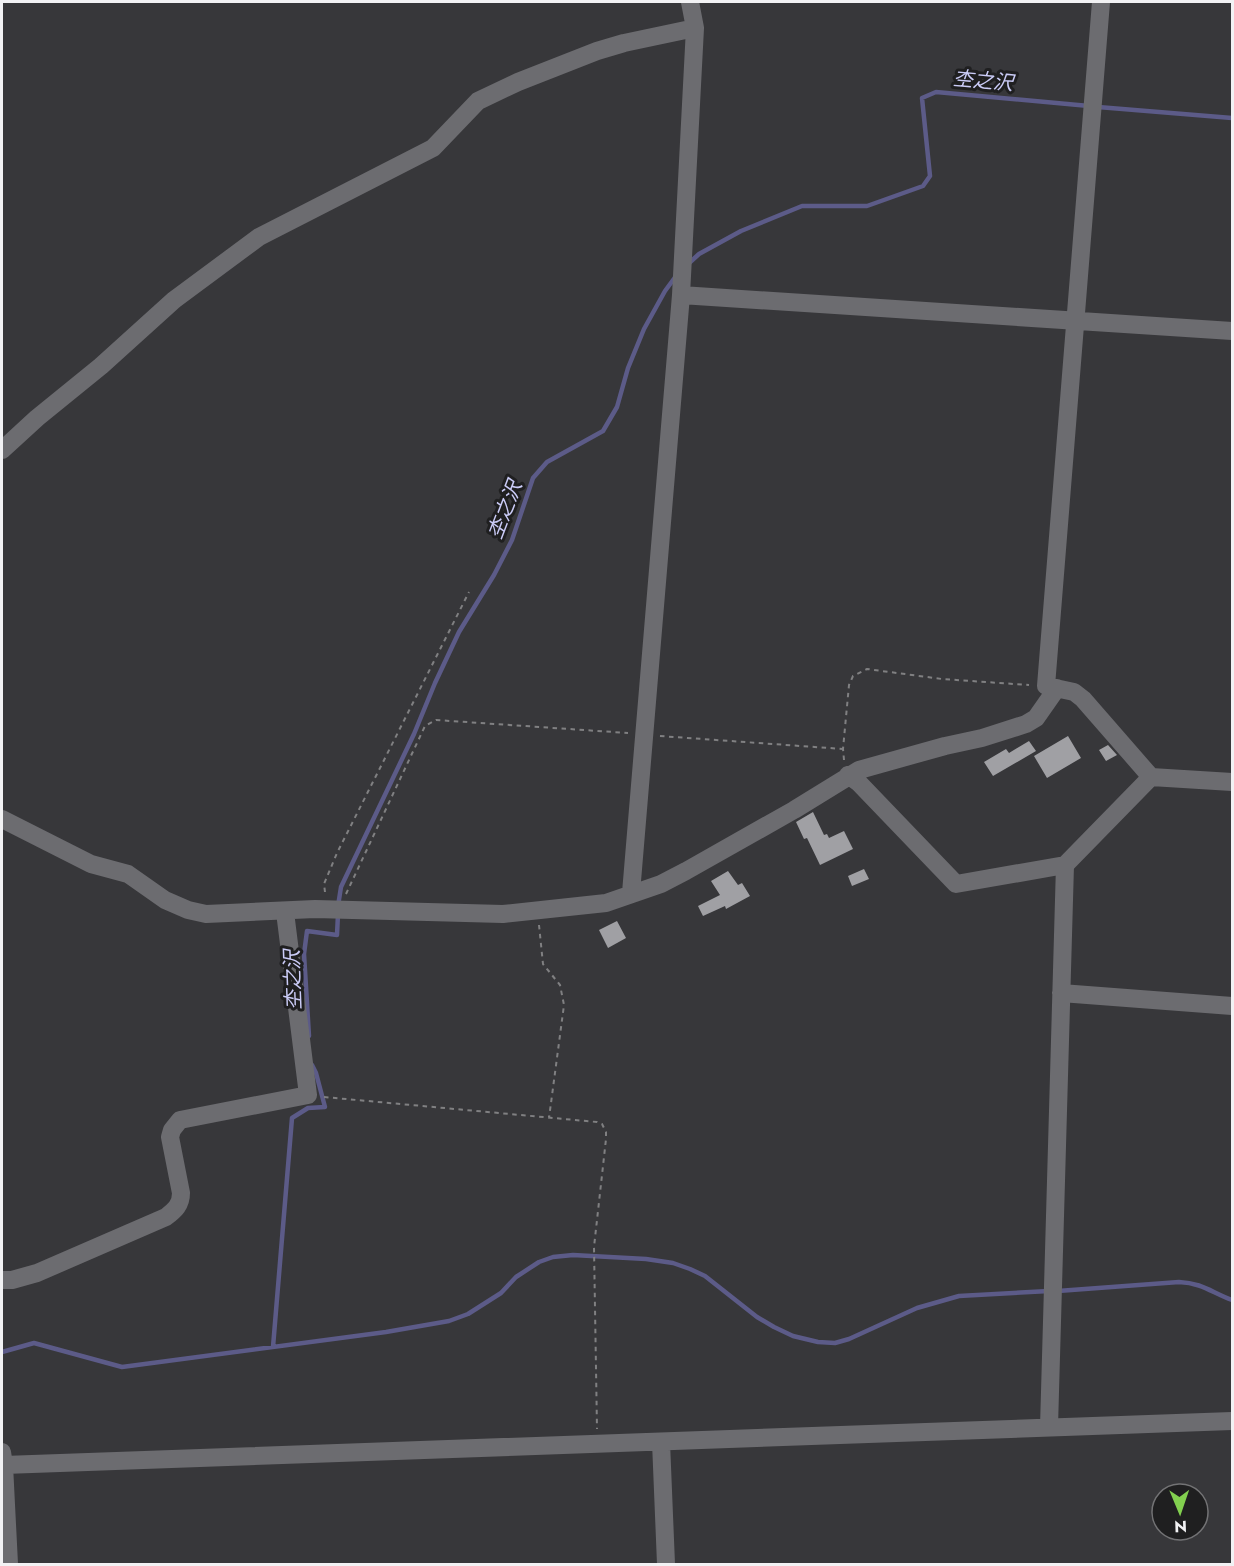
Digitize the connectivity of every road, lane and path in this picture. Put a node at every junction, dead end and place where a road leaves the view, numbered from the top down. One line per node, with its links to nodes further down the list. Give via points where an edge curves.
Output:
1 (690, 2): 3 (street)
2 (1101, 2): 5 (street)
3 (695, 28): 4 (street); 7 (street, via 597,51 478,101 433,148 249,244 174,300)
4 (681, 295): 5 (street); 10 (street)
5 (1074, 320): 6 (street); 9 (street)
6 (1233, 331)
7 (2, 450)
8 (469, 592): 18 (path, via 338,853 324,884)
9 (1052, 687): 11 (path, via 867,669 853,676 849,685); 12 (street, via 1036,718 1026,723); 13 (street, via 1074,692 1083,699)
10 (644, 734): 11 (path); 17 (street); 19 (path, via 431,722 425,726 359,864)
11 (843, 749): 12 (path)
12 (848, 775): 16 (street, via 956,884); 17 (street, via 686,871)
13 (1151, 777): 14 (street); 16 (street)
14 (1233, 782)
15 (2, 819): 21 (street, via 91,864 128,874 165,900 188,910 206,914)
16 (1065, 865): 22 (street)
17 (631, 893): 20 (street, via 606,903)
18 (323, 909): 19 (street); 21 (street)
19 (342, 910): 20 (street, via 502,914)
20 (538, 911): 25 (path, via 543,964 560,985 564,1005)
21 (285, 912): 24 (street)
22 (1061, 993): 23 (street); 28 (street)
23 (1233, 1006)
24 (308, 1095): 25 (path); 26 (street, via 180,1120 170,1137 181,1193 175,1210 37,1273)
25 (549, 1118): 30 (path, via 597,1122 606,1132 594,1247)
26 (2, 1280)
27 (1229, 1417): 28 (street)
28 (1049, 1427): 29 (street)
29 (661, 1442): 30 (street); 33 (street)
30 (597, 1443): 31 (street)
31 (3, 1459): 32 (street)
32 (9, 1564)
33 (666, 1564)

